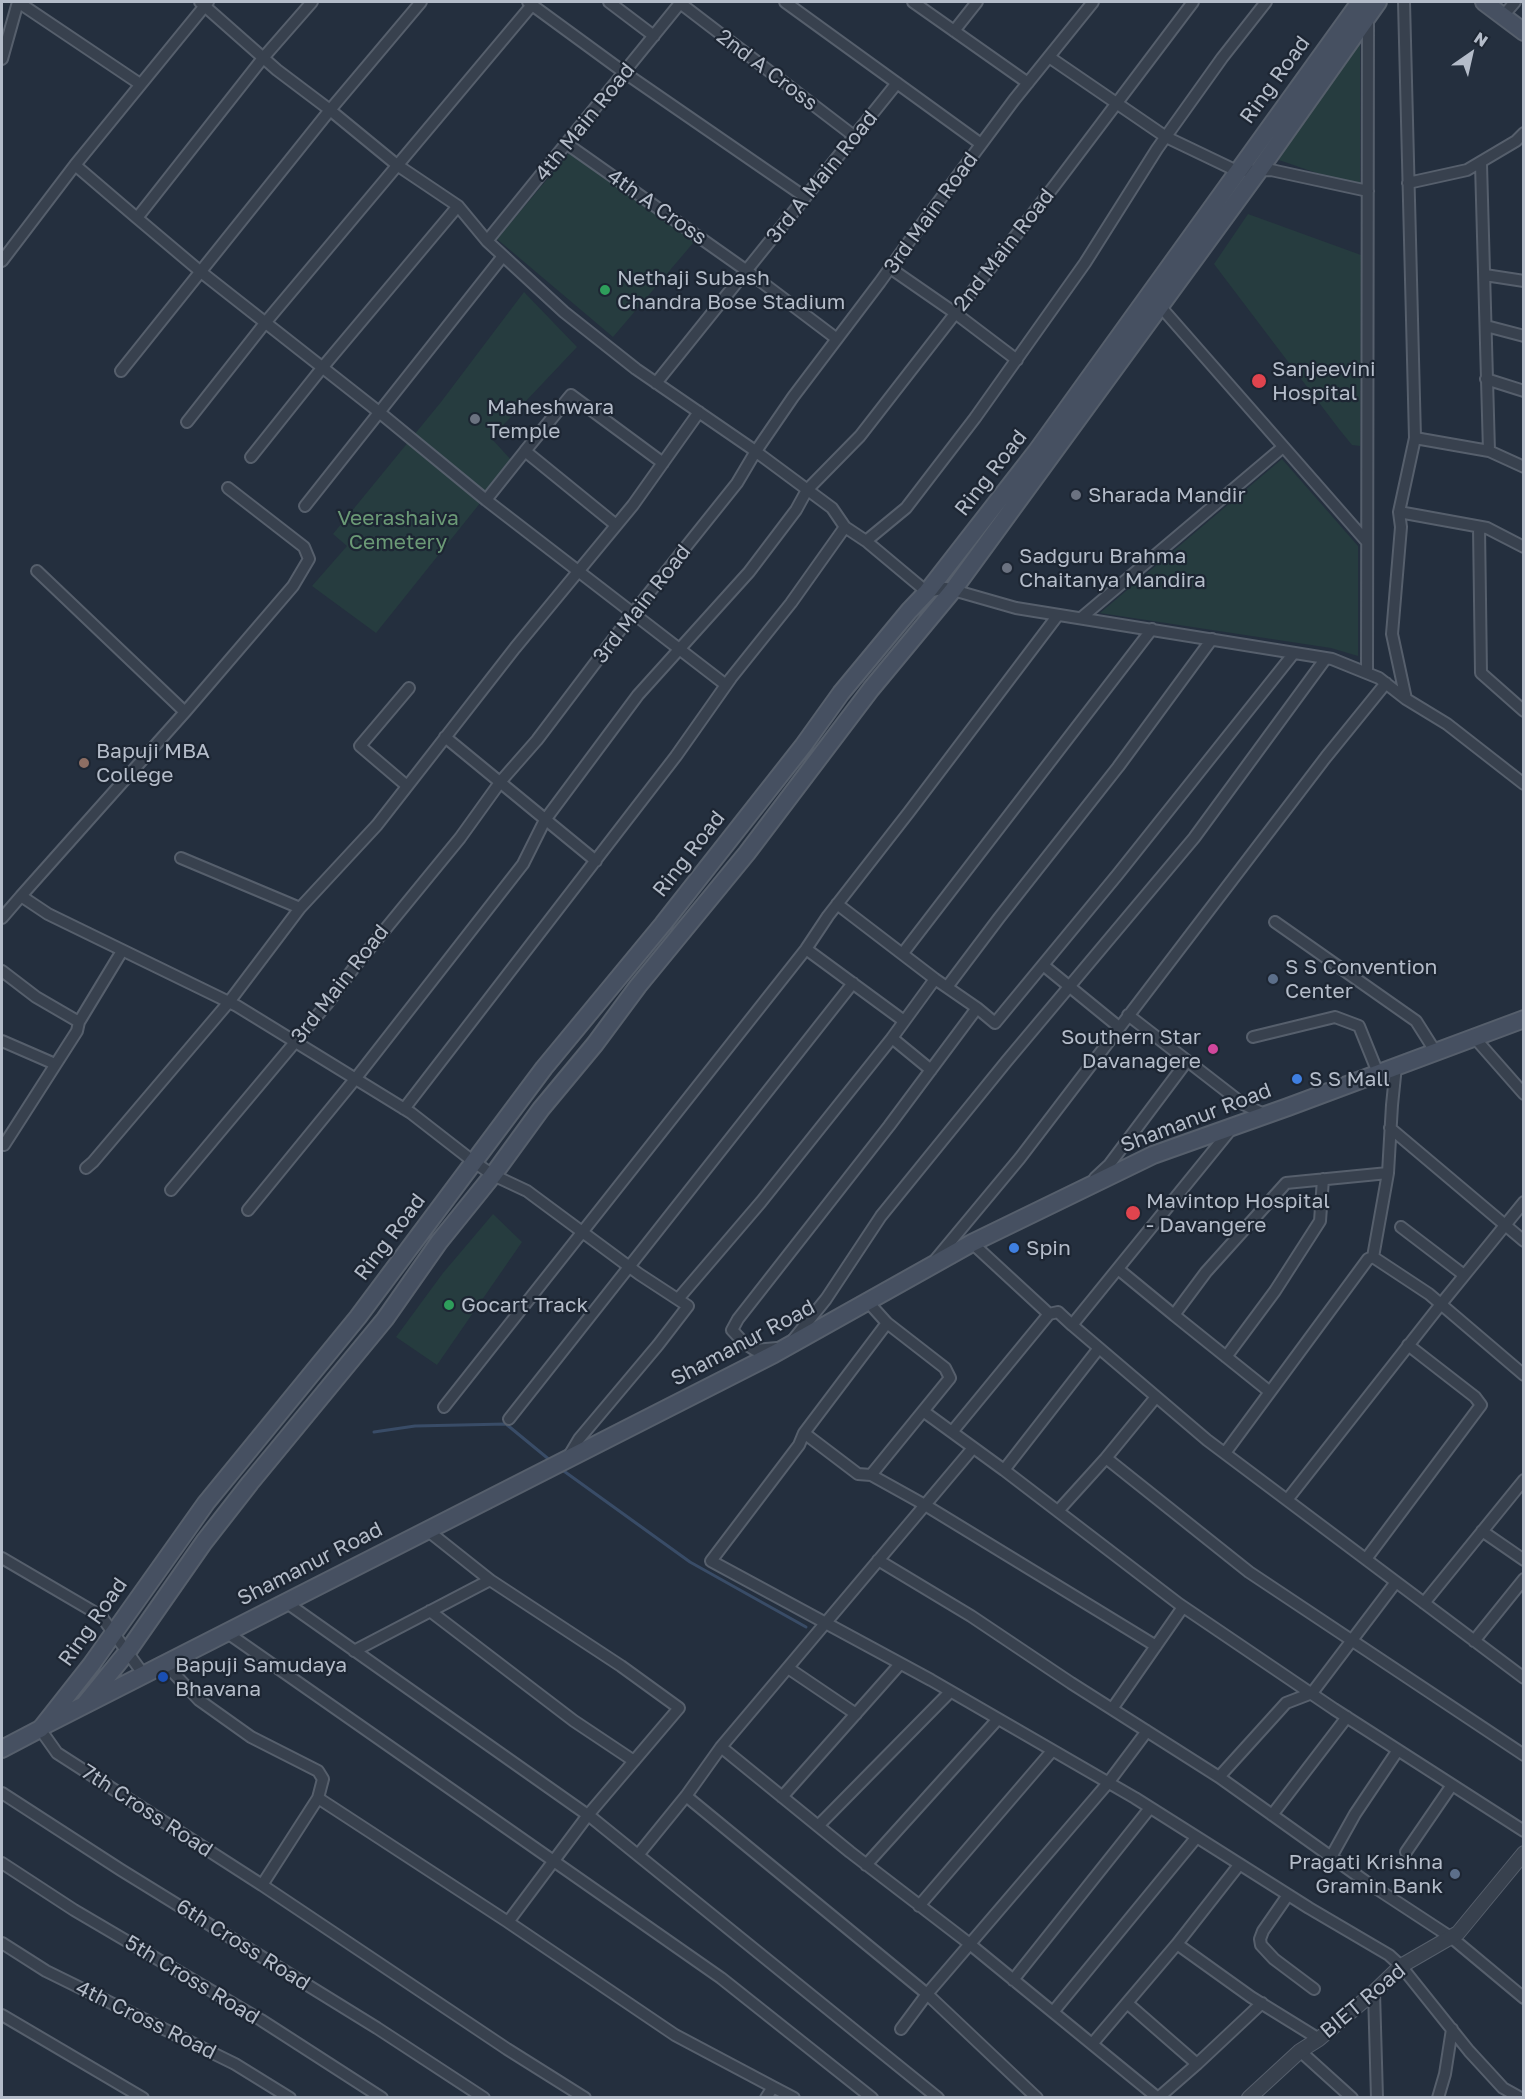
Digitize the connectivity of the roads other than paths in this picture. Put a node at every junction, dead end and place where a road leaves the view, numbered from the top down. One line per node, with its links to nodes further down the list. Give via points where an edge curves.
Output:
1 (18, 2): 25 (street); 29 (street)
2 (312, 2): 24 (street)
3 (421, 2): 31 (street)
4 (609, 2): 22 (street)
5 (680, 2): 22 (street, 4th Main Road); 32 (street, 2nd A Cross)
6 (784, 2): 27 (street)
7 (976, 2): 20 (street)
8 (1093, 2): 23 (street, 3rd Main Road)
9 (1193, 2): 30 (street, 2nd Main Road)
10 (1266, 2): 33 (street)
11 (1378, 2): 18 (main road, Ring Road)
12 (1404, 2): 42 (street)
13 (1484, 2): 19 (main road)
14 (1515, 2): 19 (street)
15 (205, 3): 24 (street); 29 (street)
16 (530, 3): 26 (street); 39 (street)
17 (919, 3): 20 (street)
18 (1364, 9): 40 (main road, Ring Road); 41 (main road, Ring Road); 43 (street)
19 (1503, 16): 21 (main road)
20 (954, 31): 28 (street)
21 (1524, 32)
22 (654, 36): 26 (street, 4th Main Road)
23 (1049, 57): 28 (street, 3rd Main Road); 30 (street)
24 (263, 58): 31 (street); 46 (street)
25 (2, 59)
26 (625, 73): 35 (street, 4th Main Road); 44 (street)
27 (897, 83): 32 (street, 3rd A Main Road); 36 (street)
28 (1028, 83): 36 (street, 3rd Main Road)
29 (140, 84): 38 (street)
30 (1118, 102): 33 (street); 56 (street, 2nd Main Road)
31 (330, 110): 39 (street); 52 (street)
32 (854, 136): 44 (street, 3rd A Main Road)
33 (1166, 137): 41 (street); 61 (street)
34 (1521, 140): 37 (street)
35 (567, 144): 47 (street, 4th Main Road); 51 (street, 4th A Cross)
36 (981, 144): 50 (street, 3rd Main Road)
37 (1481, 164): 42 (street); 53 (street)
38 (75, 165): 46 (street); 49 (street)
39 (397, 165): 45 (street); 57 (street)
40 (1260, 169): 41 (street); 43 (street); 55 (main road, Ring Road)
41 (1237, 171): 92 (main road, Ring Road, via 1036,452)
42 (1408, 183): 70 (street)
43 (1368, 191): 87 (street)
44 (805, 197): 51 (street, 3rd A Main Road)
45 (458, 206): 47 (street); 62 (street)
46 (137, 218): 52 (street)
47 (486, 241): 48 (street)
48 (502, 256): 65 (street, via 564,312); 67 (street)
49 (2, 261)
50 (890, 268): 56 (street); 60 (street, 3rd Main Road)
51 (747, 271): 60 (street, 4th A Cross); 65 (street, 3rd A Main Road)
52 (201, 272): 57 (street); 63 (street)
53 (1485, 275): 54 (street); 58 (street)
54 (1524, 281)
55 (1160, 306): 71 (street); 91 (main road, Ring Road)
56 (955, 313): 61 (street); 79 (street, 2nd Main Road, via 860,436)
57 (265, 322): 62 (street); 69 (street)
58 (1486, 326): 59 (street); 64 (street)
59 (1524, 336)
60 (837, 339): 73 (street, 3rd Main Road)
61 (1017, 360): 86 (street, via 906,508)
62 (322, 368): 67 (street); 75 (street)
63 (121, 371)
64 (1486, 380): 66 (street); 74 (street)
65 (656, 383): 68 (street)
66 (1524, 391)
67 (379, 412): 80 (street); 81 (street)
68 (699, 412): 73 (street); 76 (street)
69 (187, 422)
70 (1415, 438): 74 (street); 82 (street)
71 (1283, 447): 87 (street); 95 (street)
72 (525, 451): 76 (street, via 571,395); 80 (street); 83 (street)
73 (756, 451): 79 (street); 93 (street, 3rd Main Road, via 737,483)
74 (1489, 451): 77 (street)
75 (250, 457)
76 (663, 463): 83 (street)
77 (1524, 467)
78 (228, 488): 107 (street, via 304,547 309,560 293,585)
79 (807, 490): 84 (street, via 832,508); 98 (street, 2nd Main Road, via 748,572)
80 (486, 500): 89 (street)
81 (306, 506)
82 (1399, 512): 85 (street); 105 (street, via 1392,634)
83 (616, 525): 89 (street)
84 (845, 527): 86 (street); 103 (street)
85 (1479, 527): 88 (street); 106 (street, via 1480,673)
86 (867, 542): 92 (street)
87 (1367, 543): 101 (street)
88 (1524, 547)
89 (578, 570): 93 (street); 108 (street)
90 (37, 571): 107 (street)
91 (953, 590): 92 (street); 94 (street); 157 (main road, Ring Road, via 871,689 747,854 638,986)
92 (927, 592): 154 (main road, Ring Road, via 856,674)
93 (633, 613): 98 (street); 109 (street, 3rd Main Road)
94 (1058, 615): 95 (street); 116 (street)
95 (1081, 618): 96 (street)
96 (1152, 629): 97 (street); 122 (street)
97 (1212, 639): 99 (street); 128 (street, via 1118,768)
98 (679, 648): 103 (street); 112 (street, 2nd Main Road, via 638,695)
99 (1294, 653): 100 (street); 123 (street)
100 (1326, 658): 101 (street); 127 (street, via 1194,838)
101 (1367, 673): 102 (street)
102 (1386, 683): 105 (street); 131 (street)
103 (726, 685): 114 (street)
104 (409, 688): 111 (street, via 360,746)
105 (1406, 699): 110 (street, via 1447,724)
106 (1524, 711)
107 (185, 712): 115 (street)
108 (445, 737): 109 (street); 111 (street)
109 (501, 781): 112 (street); 140 (street, 3rd Main Road)
110 (1524, 784)
111 (407, 786): 117 (street, via 377,825)
112 (545, 820): 114 (street); 147 (street, 2nd Main Road, via 523,864)
113 (181, 858): 117 (street)
114 (596, 861): 149 (street)
115 (21, 896): 118 (street); 121 (street)
116 (837, 904): 120 (street); 122 (street)
117 (300, 908): 129 (street)
118 (2, 918)
119 (1275, 922): 141 (street, via 1416,1021)
120 (806, 949): 126 (street); 165 (street)
121 (122, 951): 129 (street); 133 (street)
122 (903, 953): 125 (street)
123 (1043, 965): 127 (street); 130 (street, via 994,1023)
124 (2, 971): 133 (street)
125 (935, 979): 128 (street); 134 (street)
126 (853, 983): 134 (street); 169 (street)
127 (1070, 986): 135 (street); 181 (street, via 881,1216 826,1299)
128 (947, 987): 130 (street)
129 (229, 1002): 140 (street); 155 (street)
130 (976, 1008): 145 (street)
131 (1128, 1015): 135 (street); 142 (street)
132 (1524, 1019): 136 (main road, Shamanur Road)
133 (79, 1022): 143 (street)
134 (904, 1022): 138 (street)
135 (1119, 1027): 170 (street, via 1020,1158)
136 (1473, 1036): 141 (main road, Shamanur Road); 148 (street)
137 (1253, 1037): 146 (street, via 1335,1017 1359,1026)
138 (892, 1038): 145 (street); 173 (street)
139 (2, 1041): 143 (street)
140 (296, 1041): 147 (street); 159 (street, 3rd Main Road)
141 (1435, 1051): 144 (main road, Shamanur Road)
142 (1187, 1061): 150 (street, via 1243,1104); 160 (street, via 1109,1165)
143 (55, 1064): 153 (street)
144 (1396, 1066): 146 (main road, Shamanur Road); 152 (street)
145 (931, 1070): 181 (street, via 732,1330 755,1350)
146 (1378, 1073): 150 (main road, Shamanur Road)
147 (356, 1078): 149 (street); 162 (street, 2nd Main Road)
148 (1524, 1094)
149 (404, 1109): 154 (street)
150 (1267, 1115): 151 (main road, Shamanur Road)
151 (1233, 1126): 160 (main road, Shamanur Road, via 1153,1155); 171 (street)
152 (1390, 1128): 156 (street); 163 (street)
153 (4, 1145)
154 (474, 1162): 157 (street); 217 (main road, Ring Road, via 326,1358 206,1503)
155 (86, 1168)
156 (1388, 1173): 158 (street); 168 (street)
157 (493, 1174): 165 (street, via 527,1191); 221 (main road, Ring Road, via 384,1319 249,1483)
158 (1323, 1179): 177 (street, via 1286,1183 1206,1272); 183 (street, via 1320,1221)
159 (171, 1190)
160 (1077, 1194): 167 (main road, Shamanur Road)
161 (1524, 1202): 163 (street)
162 (248, 1210)
163 (1505, 1225): 166 (street); 172 (street)
164 (1401, 1227): 172 (street)
165 (583, 1233): 169 (street); 187 (street)
166 (1524, 1241)
167 (972, 1243): 170 (main road, Shamanur Road); 176 (street)
168 (1373, 1257): 175 (street); 185 (street)
169 (629, 1266): 173 (street); 189 (street)
170 (928, 1269): 174 (main road, Shamanur Road)
171 (1118, 1269): 177 (street); 179 (street)
172 (1464, 1275): 175 (street)
173 (678, 1299): 195 (street, via 688,1306)
174 (868, 1302): 178 (street); 181 (main road, Shamanur Road)
175 (1441, 1304): 180 (street); 184 (street)
176 (1049, 1314): 179 (street, via 1058,1312); 190 (street)
177 (1174, 1315): 183 (street)
178 (887, 1323): 188 (street, via 945,1368 950,1378); 191 (street)
179 (1072, 1325): 182 (street)
180 (1408, 1345): 199 (street); 205 (street, via 1481,1405)
181 (787, 1347): 195 (main road, Shamanur Road)
182 (1099, 1348): 186 (street); 196 (street)
183 (1226, 1357): 185 (street)
184 (1524, 1375)
185 (1270, 1392): 193 (street)
186 (1156, 1397): 193 (street); 194 (street)
187 (444, 1407)
188 (923, 1411): 190 (street); 197 (street)
189 (509, 1419)
190 (952, 1432): 192 (street)
191 (804, 1433): 197 (street, via 858,1474); 215 (street, via 799,1445 711,1561)
192 (973, 1448): 196 (street); 200 (street)
193 (1225, 1453): 199 (street)
194 (1106, 1458): 201 (street); 218 (street, via 1249,1572)
195 (560, 1462): 202 (main road, Shamanur Road)
196 (1004, 1470): 201 (street)
197 (871, 1475): 200 (street)
198 (1524, 1480): 203 (street)
199 (1287, 1500): 205 (street)
200 (925, 1505): 206 (street); 220 (street)
201 (1058, 1511): 213 (street)
202 (427, 1530): 209 (street); 211 (main road, Shamanur Road)
203 (1482, 1531): 207 (street); 212 (street)
204 (2, 1558): 217 (street, via 101,1616)
205 (1366, 1559): 210 (street)
206 (878, 1560): 215 (street); 232 (street)
207 (1524, 1560)
208 (1524, 1579): 219 (street)
209 (490, 1580): 214 (street); 245 (street, via 679,1708)
210 (1396, 1582): 212 (street); 218 (street)
211 (286, 1603): 216 (main road, Shamanur Road); 222 (street)
212 (1424, 1603): 219 (street)
213 (1184, 1607): 220 (street); 230 (street)
214 (430, 1611): 222 (street); 245 (street)
215 (825, 1623): 224 (street); 225 (street)
216 (226, 1632): 223 (main road, Shamanur Road); 263 (street)
217 (114, 1633): 221 (street); 233 (main road, Ring Road)
218 (1352, 1640): 230 (street); 244 (street)
219 (1474, 1641): 227 (street)
220 (1156, 1646): 232 (street)
221 (128, 1651): 226 (street); 228 (main road, Ring Road)
222 (354, 1651): 254 (street)
223 (165, 1664): 226 (main road, Shamanur Road); 252 (street, via 199,1700 251,1737 318,1771 323,1779)
224 (900, 1664): 229 (street); 234 (street)
225 (788, 1668): 234 (street); 240 (street)
226 (144, 1675): 231 (main road, Shamanur Road)
227 (1524, 1678)
228 (101, 1684): 231 (main road, Ring Road); 233 (main road)
229 (950, 1692): 236 (street); 256 (street)
230 (1311, 1693): 235 (street); 246 (street, via 1286,1703)
231 (84, 1705): 237 (main road, Shamanur Road)
232 (1112, 1709): 238 (street)
233 (54, 1712): 237 (main road, Ring Road); 239 (main road)
234 (856, 1714): 251 (street)
235 (1347, 1717): 242 (street); 255 (street)
236 (997, 1720): 243 (street); 265 (street)
237 (42, 1727): 241 (main road, Shamanur Road); 267 (street, 7th Cross Road, via 57,1753)
238 (1148, 1731): 246 (street); 247 (street)
239 (2, 1737)
240 (721, 1747): 250 (street); 251 (street)
241 (2, 1749)
242 (1398, 1750): 248 (street); 262 (street)
243 (1052, 1752): 247 (street); 269 (street)
244 (1524, 1755)
245 (633, 1761): 254 (street)
246 (1220, 1777): 255 (street)
247 (1108, 1783): 253 (street); 274 (street)
248 (1452, 1785): 257 (street); 259 (street)
249 (2, 1793): 297 (street, 6th Cross Road)
250 (686, 1796): 261 (street); 279 (street)
251 (782, 1797): 256 (street)
252 (318, 1798): 267 (street); 270 (street)
253 (1150, 1808): 258 (street); 276 (street)
254 (588, 1815): 261 (street); 263 (street)
255 (1272, 1815): 262 (street)
256 (818, 1826): 265 (street)
257 (1524, 1831)
258 (1196, 1838): 266 (street); 283 (street)
259 (1406, 1852)
260 (1524, 1853): 271 (street, BIET Road)
261 (638, 1855): 302 (street)
262 (1331, 1857): 271 (street)
263 (554, 1861): 270 (street); 301 (street, via 721,1978)
264 (2, 1863): 296 (street, 5th Cross Road)
265 (866, 1864): 269 (street)
266 (1239, 1865): 268 (street); 273 (street)
267 (262, 1885): 298 (street, 7th Cross Road)
268 (1288, 1894): 275 (street); 277 (street, via 1263,1931 1261,1945)
269 (920, 1906): 274 (street)
270 (508, 1922): 291 (street, via 675,2035)
271 (1452, 1938): 275 (street, BIET Road); 280 (street)
272 (2, 1943): 295 (street, 4th Cross Road, via 46,1971 235,2064)
273 (1177, 1944): 281 (street); 282 (street)
274 (970, 1945): 276 (street); 279 (street)
275 (1401, 1966): 278 (street, BIET Road); 286 (street)
276 (1013, 1980): 283 (street)
277 (1314, 1989)
278 (1374, 1992): 287 (street, BIET Road); 305 (street)
279 (927, 1994): 285 (street); 303 (street)
280 (1524, 1998)
281 (1127, 2003): 288 (street); 290 (street)
282 (1262, 2003): 287 (street); 290 (street)
283 (1053, 2012): 288 (street)
284 (2, 2015): 294 (street)
285 (901, 2029)
286 (1452, 2029): 292 (street); 306 (street)
287 (1319, 2039): 289 (street, BIET Road)
288 (1092, 2044): 290 (street, via 1158,2097)
289 (1300, 2051): 293 (street, BIET Road); 304 (street)
290 (1197, 2064)
291 (773, 2087): 299 (street); 300 (street)
292 (1505, 2093): 307 (street)
293 (1256, 2096)
294 (143, 2097)
295 (290, 2097)
296 (382, 2097)
297 (484, 2097)
298 (585, 2097)
299 (765, 2097)
300 (794, 2097)
301 (872, 2097)
302 (938, 2097)
303 (1037, 2097)
304 (1352, 2097)
305 (1377, 2097)
306 (1438, 2097)
307 (1521, 2097)

